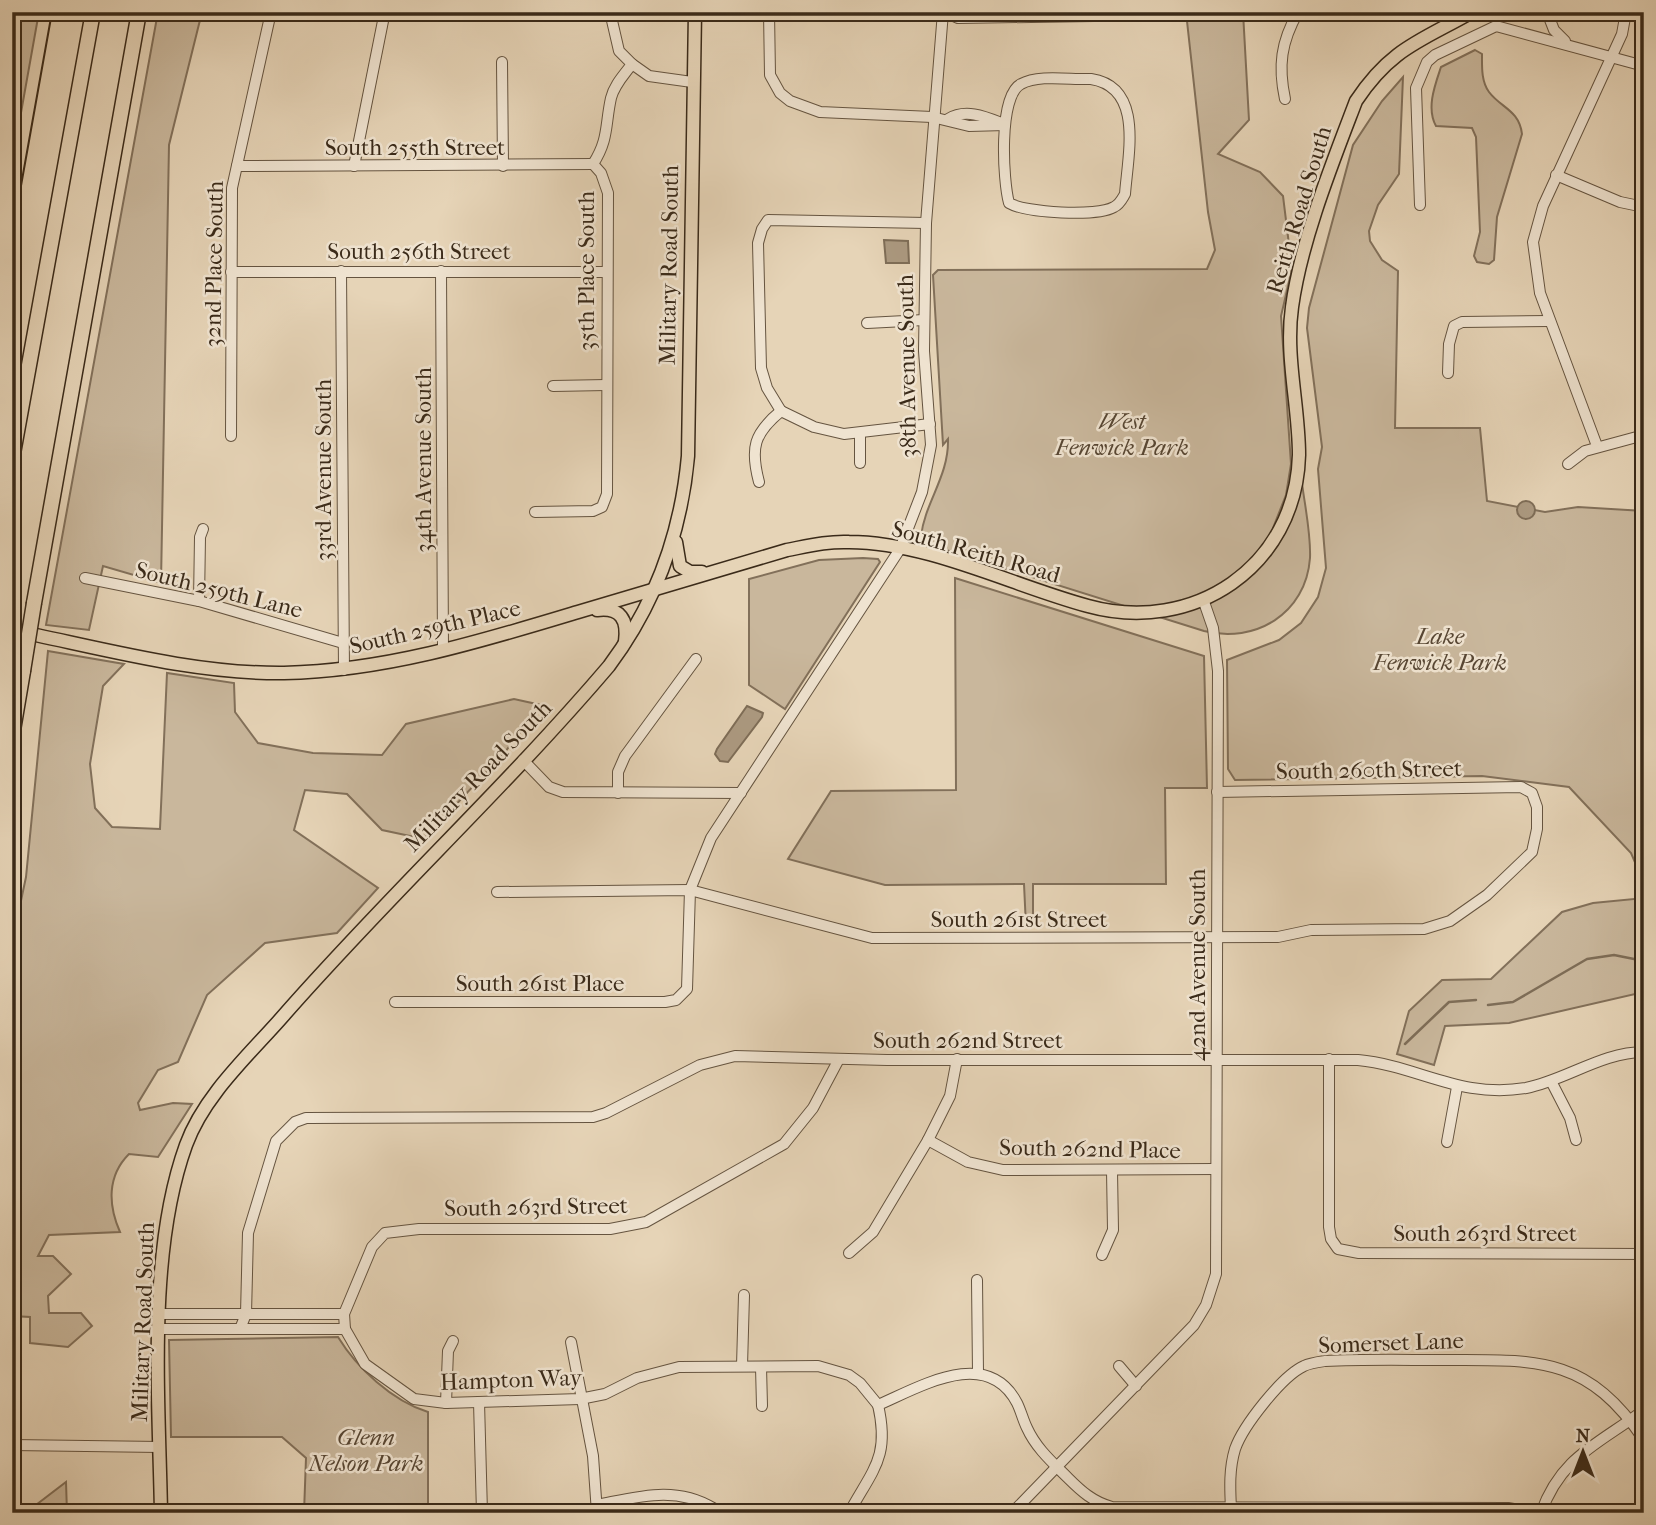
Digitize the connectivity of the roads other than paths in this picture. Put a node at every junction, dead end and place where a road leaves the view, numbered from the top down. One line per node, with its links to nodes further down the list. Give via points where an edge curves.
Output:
1 (93, 12): 47 (highway)
2 (139, 12): 67 (highway, bridge)
3 (271, 12): 24 (street, 32nd Place South)
4 (610, 12): 17 (street, via 619,51)
5 (695, 12): 19 (main road, Military Road South)
6 (769, 12): 21 (street, via 769,68 780,93 790,101 820,112)
7 (944, 12): 8 (street, via 958,18 1094,16); 21 (street, 38th Avenue South)
8 (1096, 12)
9 (1298, 12): 20 (street, via 1282,50)
10 (1547, 12): 14 (street)
11 (1626, 12): 15 (street)
12 (1465, 13): 59 (main road, Reith Road South, via 1401,50 1369,80 1356,101 1299,271 1291,311 1298,456 1289,506 1269,547 1253,566)
13 (384, 16): 25 (street)
14 (1567, 43): 15 (street); 28 (street, via 1496,26 1435,55 1416,88)
15 (1612, 58): 18 (street); 27 (street)
16 (502, 62): 26 (street)
17 (632, 65): 19 (street, via 649,76); 23 (street, 35th Place South, via 611,97 604,147)
18 (1644, 66)
19 (692, 82): 53 (main road, Military Road South, via 688,456)
20 (1284, 99)
21 (932, 117): 22 (street, via 956,125); 30 (street, 38th Avenue South)
22 (1005, 125): 22 (street, via 1009,203 1028,211 1105,210 1120,203 1125,194 1128,112 1119,92 1091,79 1031,80 1019,84 1012,94)
23 (593, 164): 26 (street, South 255th Street); 34 (street, 35th Place South, via 608,193)
24 (237, 166): 25 (street, South 255th Street); 33 (street, 32nd Place South, via 230,210)
25 (354, 166): 26 (street, South 255th Street)
26 (503, 166)
27 (1556, 175): 29 (street, via 1620,202); 36 (street, via 1533,243 1534,267)
28 (1420, 205)
29 (1644, 207)
30 (926, 223): 35 (street, 38th Avenue South); 41 (street, via 768,220 758,243 761,368)
31 (341, 271): 32 (street, South 256th Street); 33 (street, South 256th Street); 62 (street, 33rd Avenue South)
32 (441, 271): 34 (street, South 256th Street); 64 (street, 34th Avenue South)
33 (232, 272): 44 (street, 32nd Place South)
34 (607, 272): 40 (street, 35th Place South)
35 (924, 320): 37 (street); 42 (street, 38th Avenue South)
36 (1549, 321): 38 (street, via 1462,322 1454,326 1448,344); 46 (street)
37 (867, 324)
38 (1448, 373)
39 (553, 386): 40 (street)
40 (606, 386): 51 (street, 35th Place South, via 607,494 601,507 583,512)
41 (781, 411): 43 (street, via 827,432); 50 (street, via 756,439)
42 (930, 424): 43 (street); 54 (street, 38th Avenue South, via 929,462)
43 (860, 434): 48 (street)
44 (231, 436)
45 (1644, 436): 46 (street)
46 (1597, 446): 49 (street, via 1574,456)
47 (12, 459)
48 (860, 463)
49 (1568, 464)
50 (759, 482)
51 (536, 512)
52 (203, 529): 58 (street)
53 (676, 529): 55 (main road, via 680,566 690,572); 57 (main road, Military Road South)
54 (901, 548): 55 (main road, South Reith Road, via 852,541 822,543); 59 (main road, South Reith Road, via 1119,613 1155,612); 71 (street, 38th Avenue South)
55 (717, 571): 57 (main road, South Reith Road)
56 (85, 578): 58 (street, South 259th Lane)
57 (656, 588): 60 (main road, South 259th Place); 63 (main road, Military Road South)
58 (199, 601): 62 (street, South 259th Lane)
59 (1204, 601): 69 (street, 42nd Avenue South, via 1213,628 1218,671)
60 (569, 615): 63 (main road, via 616,611 626,624); 64 (main road, South 259th Place)
61 (12, 630): 66 (main road, South 259th Place, via 224,669 282,673)
62 (343, 643): 66 (street, 33rd Avenue South)
63 (624, 646): 68 (main road, Military Road South)
64 (443, 649): 66 (main road, South 259th Place)
65 (696, 659): 70 (street, via 625,755 618,772)
66 (344, 670)
67 (12, 736)
68 (523, 761): 70 (street, via 556,790); 94 (main road, Military Road South, via 338,953 213,1096 187,1142 171,1192)
69 (1217, 792): 72 (street, South 260th Street, via 1521,787 1532,793 1537,813 1534,848); 75 (street, 42nd Avenue South)
70 (618, 793): 71 (street)
71 (741, 793): 73 (street, 38th Avenue South, via 711,838)
72 (1524, 863): 75 (street, South 261st Street, via 1437,928 1311,930 1278,937)
73 (690, 890): 74 (street, South 261st Street); 75 (street, South 261st Street, via 872,938); 76 (street, South 261st Place, via 689,980 683,995 665,1002)
74 (498, 892)
75 (1216, 938): 80 (street, 42nd Avenue South)
76 (395, 1002)
77 (1644, 1052): 82 (street, South 262nd Street, via 1614,1056)
78 (839, 1059): 79 (street, South 262nd Street); 95 (street, South 262nd Street, via 735,1056 716,1060 593,1117 315,1117 295,1122 276,1141 248,1233); 96 (street, South 263rd Street, via 813,1108 784,1144 646,1222 610,1229 392,1230 377,1239)
79 (957, 1059): 80 (street, South 262nd Street); 84 (street, via 950,1096)
80 (1216, 1059): 81 (street, South 262nd Street); 87 (street, 42nd Avenue South)
81 (1329, 1059): 83 (street, South 262nd Street, via 1380,1062); 90 (street, South 263rd Street, via 1328,1210 1331,1239 1338,1249)
82 (1551, 1081): 83 (street, South 262nd Street, via 1498,1090); 85 (street)
83 (1457, 1087): 86 (street)
84 (928, 1140): 88 (street, South 262nd Place, via 968,1162 1003,1170); 89 (street, via 873,1232)
85 (1576, 1140)
86 (1447, 1142)
87 (1215, 1169): 88 (street, South 262nd Place); 106 (street, 42nd Avenue South, via 1216,1273 1206,1305 1194,1325)
88 (1112, 1171): 91 (street, via 1113,1230)
89 (849, 1253)
90 (1644, 1254)
91 (1102, 1255)
92 (977, 1280): 105 (street)
93 (744, 1295): 102 (street)
94 (160, 1314): 95 (street); 97 (main road, Military Road South)
95 (246, 1314): 96 (street); 98 (street)
96 (344, 1314): 99 (street, Hampton Way)
97 (160, 1329): 98 (street); 116 (main road, Military Road South)
98 (240, 1329): 99 (street)
99 (345, 1329): 109 (street, Hampton Way, via 376,1374 414,1399)
100 (453, 1341): 109 (street, via 448,1351)
101 (571, 1342): 107 (street)
102 (742, 1366): 104 (street, Hampton Way); 107 (street, Hampton Way, via 678,1367)
103 (1119, 1366): 106 (street)
104 (761, 1367): 110 (street, Hampton Way, via 836,1369 860,1383); 111 (street)
105 (978, 1373): 110 (street, via 948,1376); 117 (street, via 1007,1388 1027,1430)
106 (1136, 1386): 117 (street, 42nd Avenue South)
107 (580, 1399): 108 (street, Hampton Way); 119 (street, via 592,1447)
108 (480, 1402): 109 (street, Hampton Way); 122 (street)
109 (446, 1403)
110 (878, 1405): 123 (street, via 884,1431 880,1458)
111 (762, 1406)
112 (1644, 1410): 113 (street)
113 (1630, 1420): 114 (street, Somerset Lane); 120 (street, Somerset Lane, via 1599,1388 1569,1370 1545,1363 1343,1360 1306,1365 1279,1387 1236,1446 1230,1475); 125 (street, via 1574,1458 1549,1491)
114 (1644, 1440)
115 (12, 1445): 116 (street)
116 (160, 1447): 121 (main road, Military Road South)
117 (1056, 1466): 120 (street, via 1090,1498 1112,1507); 124 (street, 42nd Avenue South)
118 (713, 1508): 119 (street, via 698,1499 668,1493)
119 (597, 1509)
120 (1231, 1509): 125 (street, via 1507,1508)
121 (161, 1513)
122 (482, 1513)
123 (849, 1513)
124 (1012, 1513)
125 (1540, 1513)

